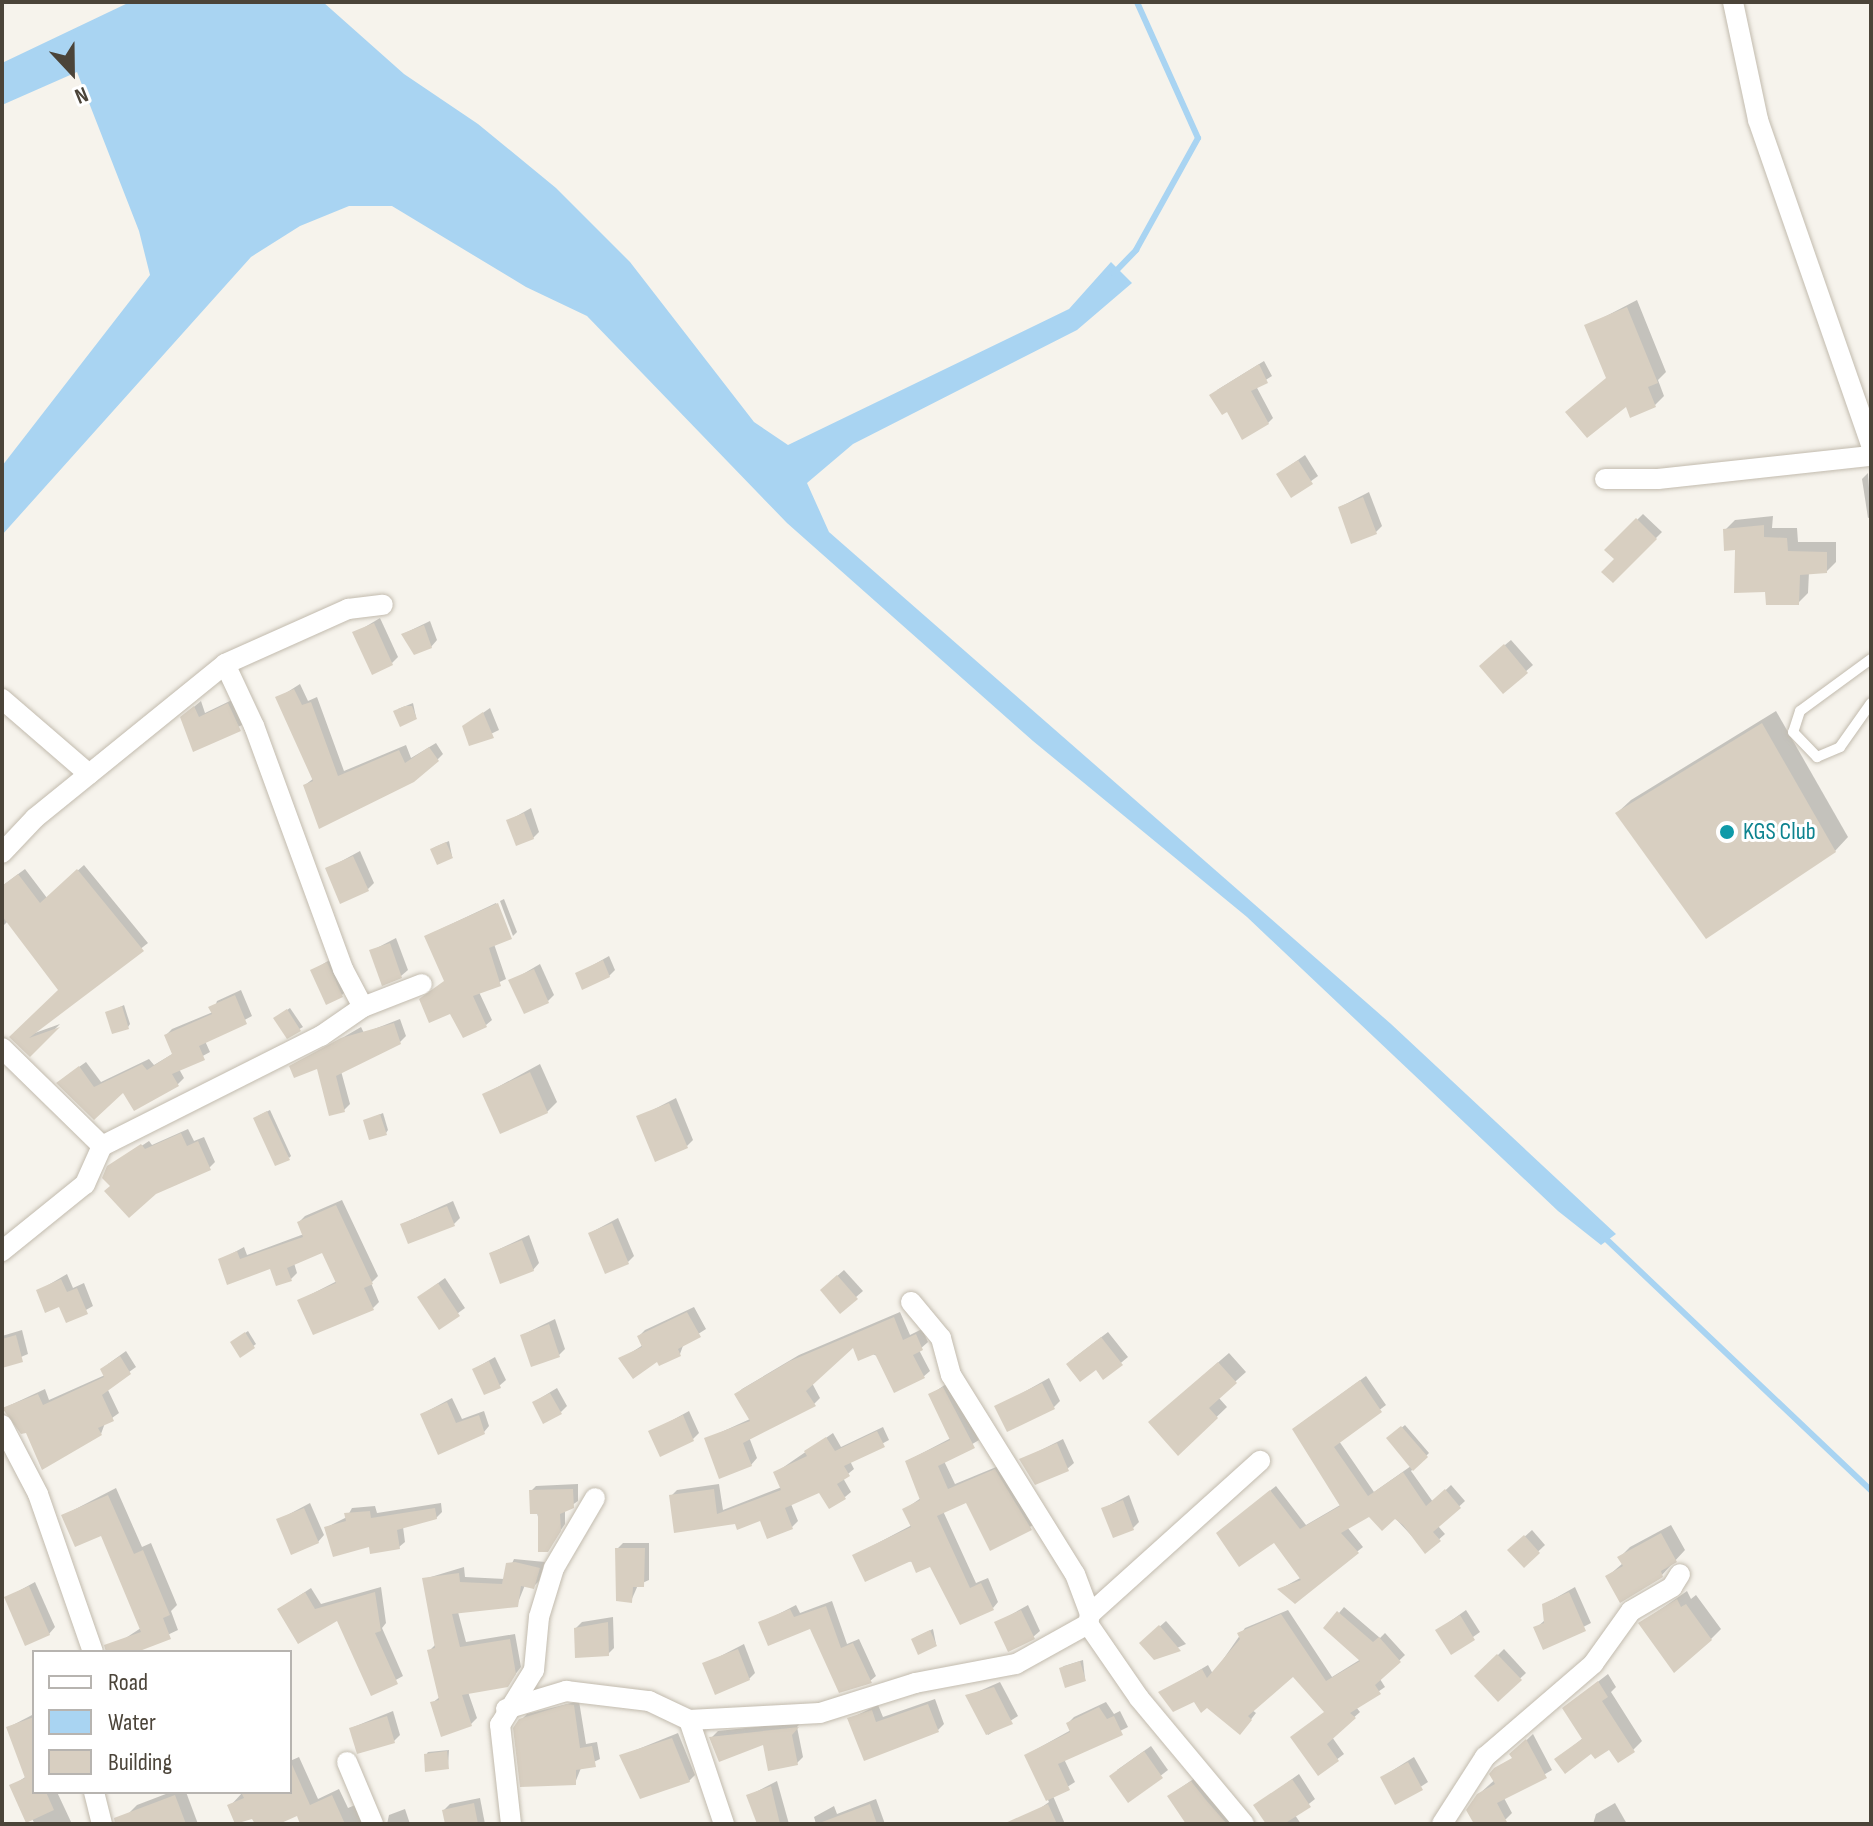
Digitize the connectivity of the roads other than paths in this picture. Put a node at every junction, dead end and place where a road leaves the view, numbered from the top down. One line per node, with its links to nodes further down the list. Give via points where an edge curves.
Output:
1 (1733, 2): 2 (street, via 1758,120)
2 (1871, 444)
3 (1871, 456): 4 (street, via 1658,479)
4 (1605, 479)
5 (383, 605): 7 (street, via 348,609)
6 (1871, 659): 9 (lane, via 1800,711 1793,732 1817,757 1840,747)
7 (225, 664): 10 (street); 13 (street, via 254,726 343,969)
8 (2, 699): 10 (street)
9 (1871, 703)
10 (89, 774): 11 (street)
11 (2, 853)
12 (422, 984): 13 (street)
13 (363, 1007): 15 (street, via 321,1036)
14 (2, 1048): 15 (street)
15 (102, 1146): 16 (street, via 85,1184)
16 (2, 1251)
17 (911, 1302): 22 (street, via 941,1338 951,1375 1075,1574)
18 (2, 1425): 23 (street, via 38,1494)
19 (1260, 1461): 22 (street)
20 (595, 1498): 24 (street, via 554,1568 539,1617 534,1670)
21 (1680, 1574): 33 (street, via 1672,1587 1631,1611 1593,1664 1485,1757)
22 (1089, 1619): 25 (street, via 1016,1664 915,1683 820,1713); 32 (street, via 1139,1698)
23 (92, 1650)
24 (506, 1709): 25 (street, via 566,1691 649,1701); 30 (street, via 500,1725)
25 (689, 1720): 31 (street)
26 (347, 1762): 29 (street)
27 (94, 1794): 28 (street)
28 (102, 1824)
29 (373, 1824)
30 (511, 1824)
31 (724, 1824)
32 (1244, 1824)
33 (1442, 1824)

